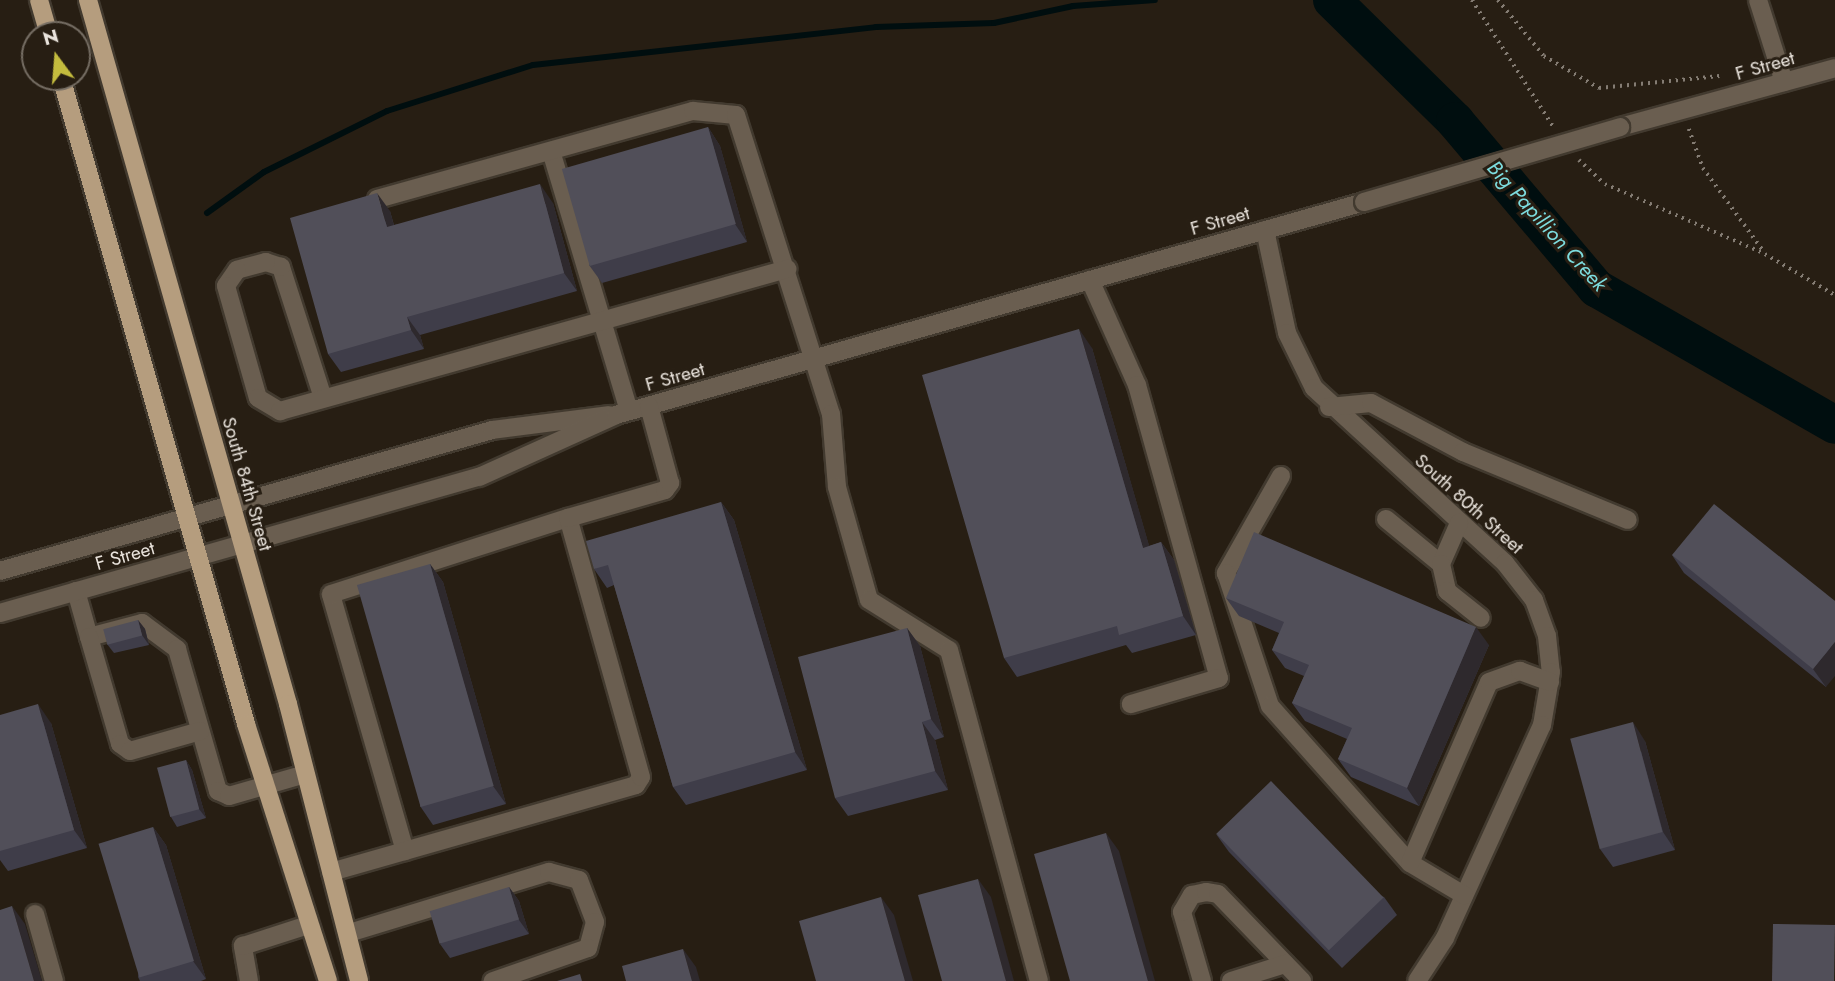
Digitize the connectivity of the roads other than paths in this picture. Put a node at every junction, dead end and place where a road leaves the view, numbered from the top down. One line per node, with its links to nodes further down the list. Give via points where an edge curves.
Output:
1 (39, 0): 4 (main road)
2 (88, 0): 20 (main road, South 84th Street)
3 (1758, 0): 6 (street)
4 (45, 21)
5 (1835, 68): 6 (street, F Street)
6 (1784, 82): 10 (street, F Street, bridge)
7 (65, 91): 21 (main road)
8 (551, 151): 9 (street); 11 (street, via 693,111 736,116); 13 (street)
9 (377, 200)
10 (1265, 230): 12 (street, F Street); 17 (street, South 80th Street, via 1287,333)
11 (786, 269): 13 (street); 14 (street)
12 (1090, 280): 14 (street, F Street); 35 (street, via 1137,386 1219,678)
13 (600, 320): 15 (street); 18 (street)
14 (815, 358): 16 (street, F Street); 52 (street, via 831,414 837,486 869,600 949,650)
15 (323, 398): 15 (street, via 280,411 258,398 226,286 237,270 266,262 281,267)
16 (649, 406): 18 (street, F Street); 22 (street, via 670,484)
17 (1329, 407): 24 (street, via 1371,403 1463,452); 25 (street, South 80th Street)
18 (623, 413): 20 (street, F Street, via 492,430); 26 (street, F Street, via 479,477)
19 (1281, 476): 40 (street, via 1226,573 1270,706)
20 (231, 503): 21 (street, F Street); 26 (main road, South 84th Street)
21 (187, 516): 27 (main road); 29 (street, F Street)
22 (568, 518): 39 (street, via 331,594); 39 (street, via 640,777 636,785)
23 (1386, 519): 28 (street)
24 (1628, 520)
25 (1459, 523): 28 (street); 34 (street, South 80th Street, via 1506,563 1534,600 1547,636)
26 (243, 544): 27 (street, F Street); 37 (main road, South 84th Street)
27 (199, 556): 30 (street, F Street); 38 (main road)
28 (1441, 564): 32 (street, via 1447,591)
29 (0, 571)
30 (76, 591): 31 (street, F Street); 33 (street)
31 (0, 613)
32 (1481, 618)
33 (89, 637): 36 (street, via 142,623 166,636 177,649); 36 (street, via 120,744 130,751)
34 (1550, 682): 40 (street, via 1520,671 1489,682); 42 (street, South 80th Street, via 1538,734)
35 (1131, 704)
36 (201, 731): 38 (street, via 218,791 229,796)
37 (306, 774): 38 (street); 41 (main road, South 84th Street)
38 (265, 786): 44 (main road)
39 (405, 851): 41 (street)
40 (1410, 863): 42 (street)
41 (331, 872): 45 (main road, South 84th Street)
42 (1464, 895): 56 (street, South 80th Street)
43 (35, 914): 47 (street)
44 (308, 925): 48 (street, via 243,946); 49 (main road)
45 (349, 933): 50 (main road, South 84th Street); 51 (street, via 549,872 579,880 596,922 588,948)
46 (1285, 964): 53 (street, via 1218,894 1206,892 1192,895 1182,912); 54 (street); 55 (street)
47 (54, 981)
48 (249, 981)
49 (328, 981)
50 (359, 981)
51 (493, 981)
52 (1039, 981)
53 (1202, 981)
54 (1231, 981)
55 (1302, 981)
56 (1417, 981)

